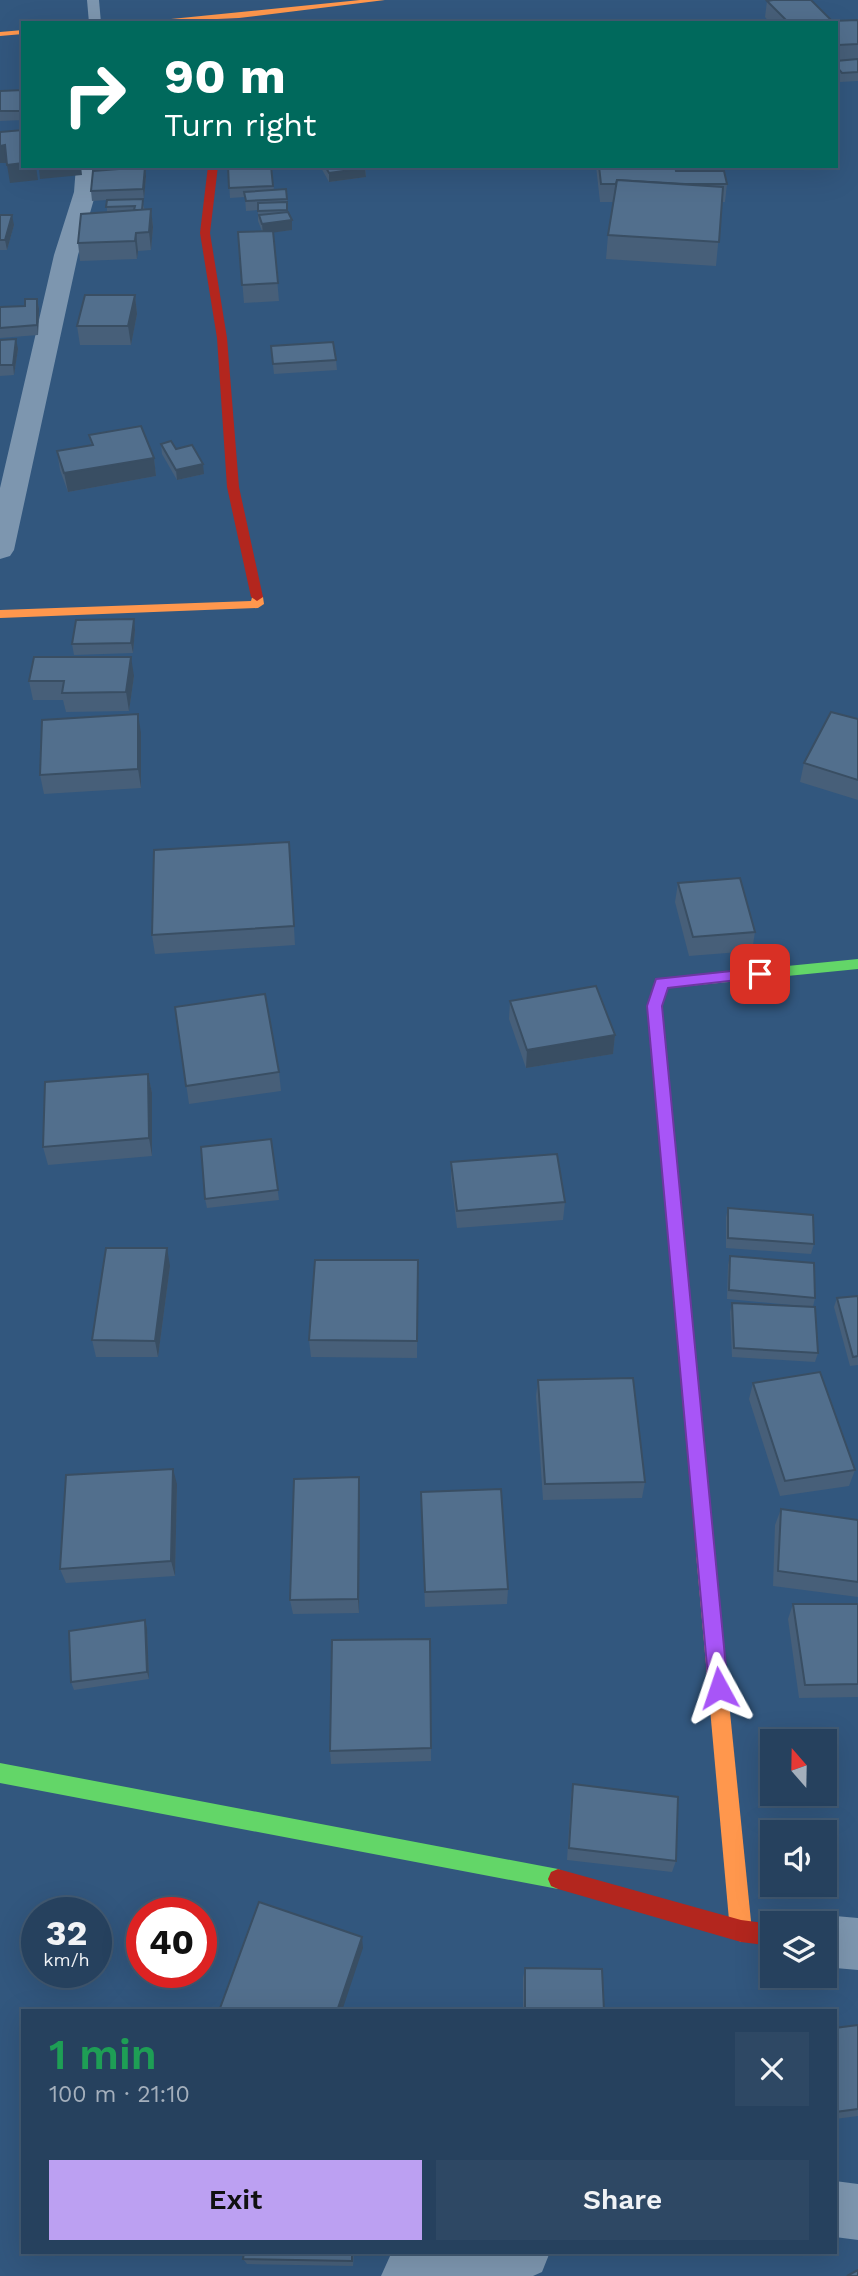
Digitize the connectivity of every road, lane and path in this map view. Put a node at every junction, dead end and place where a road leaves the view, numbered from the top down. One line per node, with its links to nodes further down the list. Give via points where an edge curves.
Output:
1 (93, 0): 4 (lane)
2 (380, 0): 3 (main road)
3 (236, 19): 5 (main road)
4 (95, 21)
5 (186, 21)
6 (21, 32): 7 (main road)
7 (0, 34)
8 (87, 168): 10 (street, via 85,192 66,255)
9 (214, 168): 11 (main road, via 205,233 222,338 233,487 258,604)
10 (0, 550)
11 (0, 614)
12 (858, 964): 14 (main road, via 662,983 654,1006)
13 (0, 1773): 14 (main road, via 555,1878)
14 (741, 1931): 15 (main road)
15 (760, 1933)
16 (837, 1942): 17 (street)
17 (858, 1944)
18 (837, 2209): 19 (street)
19 (858, 2212)
20 (510, 2254): 21 (street, via 443,2265)
21 (410, 2276)

